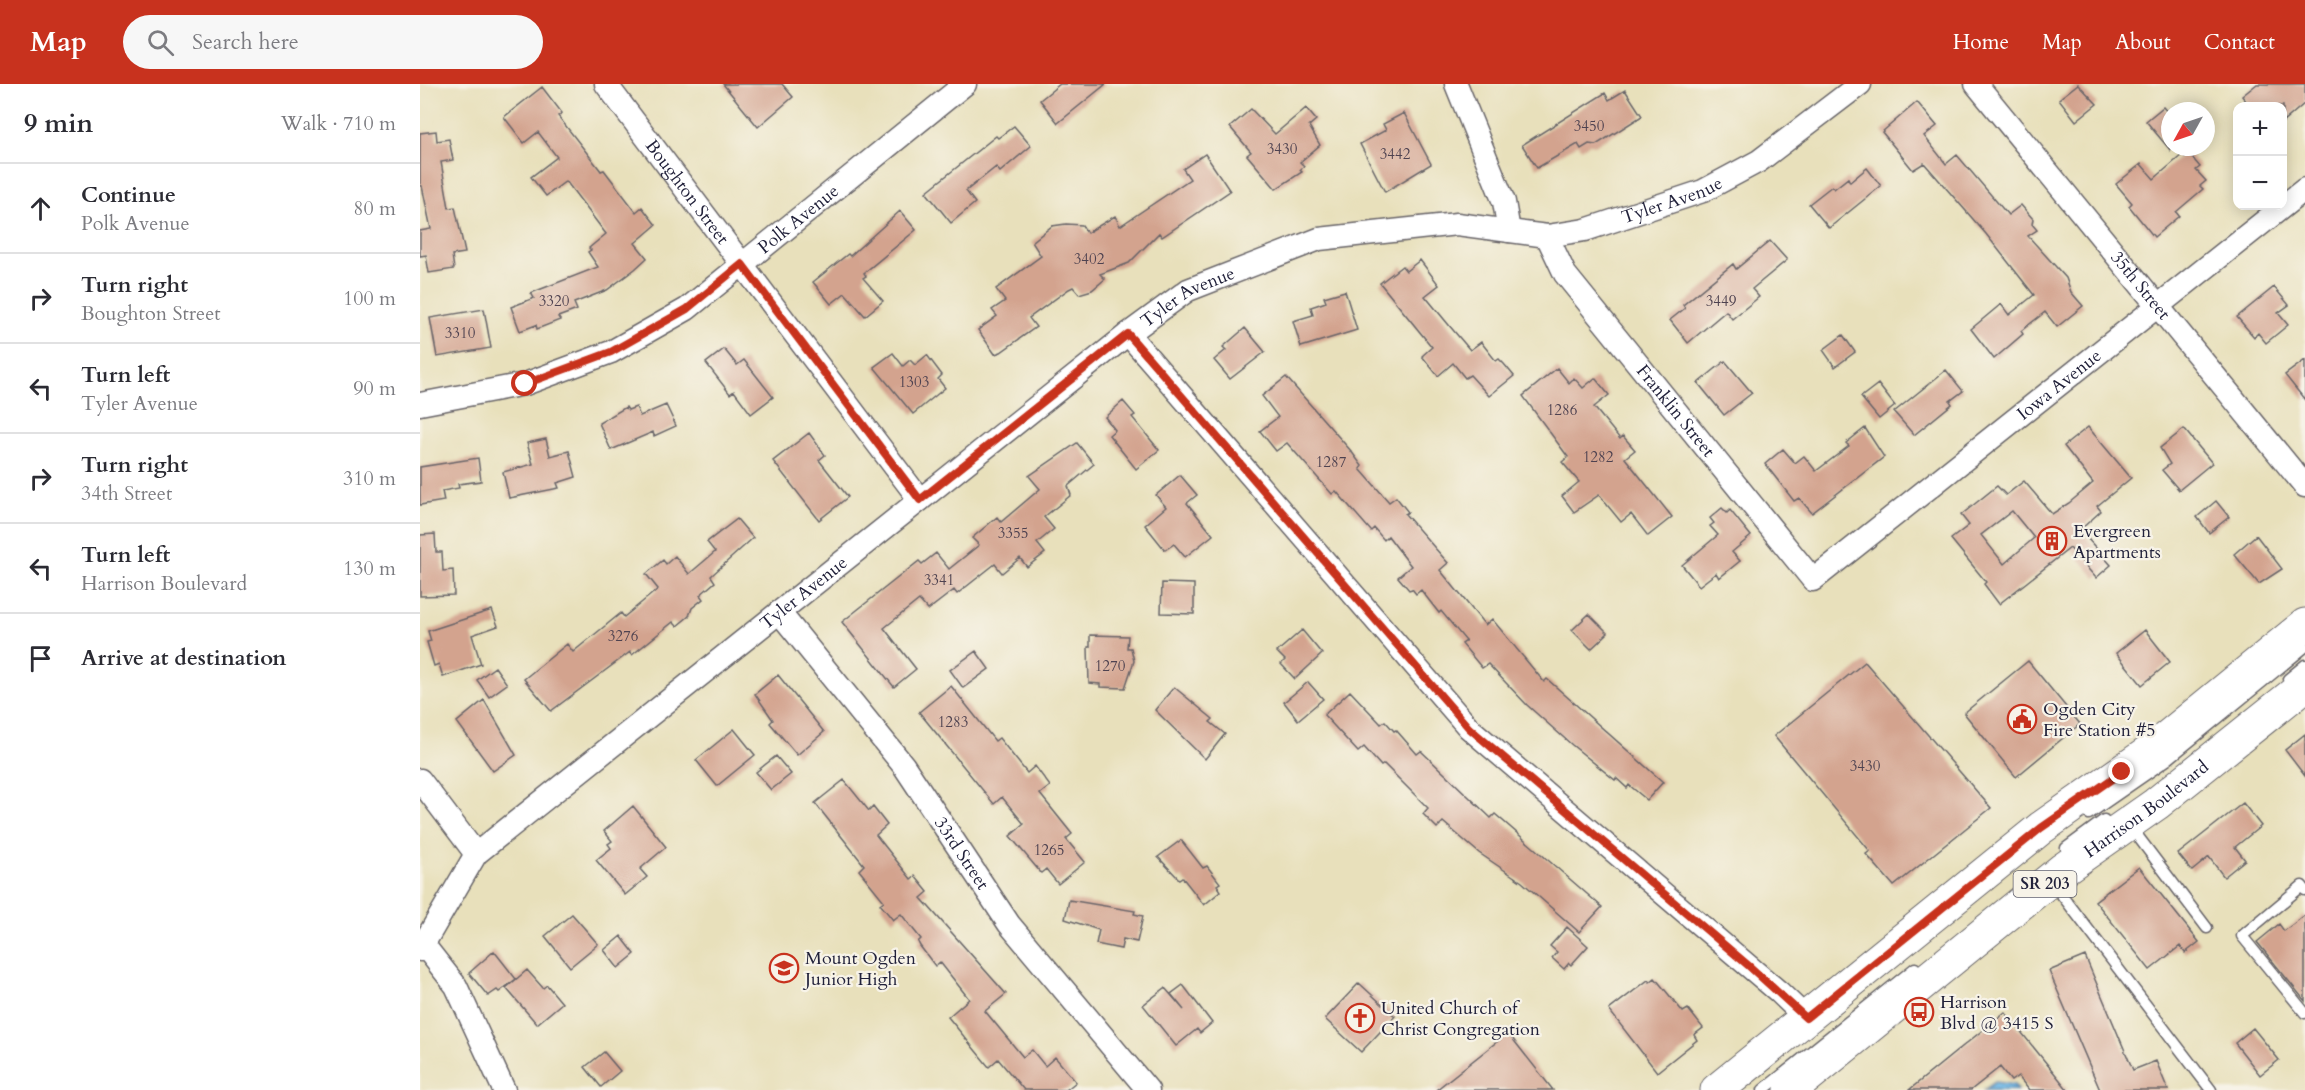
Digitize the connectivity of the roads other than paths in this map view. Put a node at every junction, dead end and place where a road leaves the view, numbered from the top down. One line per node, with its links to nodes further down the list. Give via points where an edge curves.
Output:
1 (606, 84): 9 (street, Boughton Street)
2 (964, 84): 9 (street, Polk Avenue)
3 (1456, 84): 7 (street, via 1504,202)
4 (1860, 84): 8 (street, Tyler Avenue, via 1759,161 1703,191 1585,230)
5 (1977, 84): 10 (street, 35th Street)
6 (2305, 189): 10 (street, Iowa Avenue)
7 (1509, 231): 8 (street, Tyler Avenue); 11 (street, Tyler Avenue, via 1457,225 1319,238 1188,290)
8 (1547, 236): 15 (street, Franklin Street, via 1565,273)
9 (742, 264): 12 (street, Polk Avenue, via 687,309 611,352 525,384); 14 (street, Boughton Street)
10 (2160, 307): 13 (street, 35th Street); 15 (street, Iowa Avenue)
11 (1128, 334): 14 (street, Tyler Avenue); 31 (street, via 1469,728)
12 (420, 404)
13 (2305, 486)
14 (920, 500): 16 (street, Tyler Avenue)
15 (1813, 580)
16 (779, 612): 24 (street, Tyler Avenue); 33 (street, 33rd Street, via 904,766 1009,924)
17 (2305, 626): 31 (main road, SR 203, via 2148,753 2041,828)
18 (2305, 647): 23 (lane, via 2167,760)
19 (2305, 665): 20 (lane)
20 (2291, 686): 22 (main road, Harrison Boulevard / SR 203, via 2195,774)
21 (420, 780): 24 (street)
22 (2120, 819): 25 (main road, Harrison Boulevard / SR 203); 27 (lane)
23 (2079, 821)
24 (476, 854): 28 (street, Tyler Avenue)
25 (2055, 866): 36 (main road, Harrison Boulevard / SR 203); 37 (lane)
26 (2305, 890): 30 (lane, via 2302,886 2242,936)
27 (2207, 928)
28 (422, 947): 32 (street, via 456,986)
29 (1921, 963): 35 (lane)
30 (2305, 1013)
31 (1806, 1018): 34 (main road, SR 203)
32 (504, 1090)
33 (1148, 1090)
34 (1717, 1090)
35 (1763, 1090)
36 (1791, 1090)
37 (2211, 1090)

